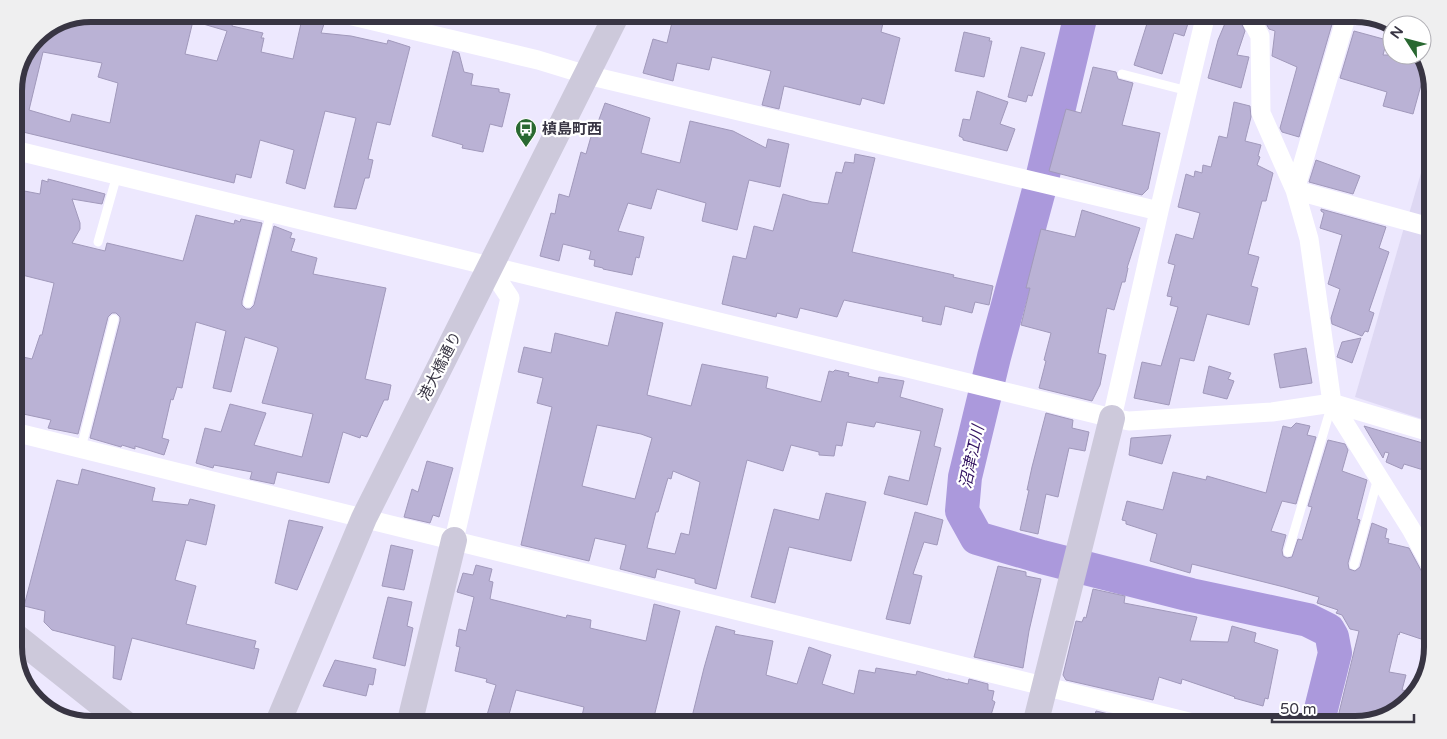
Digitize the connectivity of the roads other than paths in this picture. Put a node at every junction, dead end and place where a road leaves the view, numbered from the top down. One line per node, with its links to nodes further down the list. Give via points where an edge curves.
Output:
1 (378, 22): 7 (street, via 538,60)
2 (613, 22): 7 (street, 港大橋通り)
3 (1204, 22): 8 (street)
4 (1252, 22): 11 (street, via 1260,36 1261,113)
5 (1345, 22): 11 (street)
6 (1122, 74): 8 (lane)
7 (587, 75): 12 (street); 16 (street, 港大橋通り)
8 (1188, 91): 12 (street)
9 (23, 152): 10 (street)
10 (117, 174): 13 (street); 15 (lane)
11 (1295, 190): 14 (street); 19 (street, via 1309,239)
12 (1159, 211): 20 (street)
13 (271, 212): 16 (street); 17 (lane)
14 (1424, 226)
15 (98, 242)
16 (490, 266): 20 (street); 25 (street, 港大橋通り); 26 (street, via 510,298)
17 (248, 303)
18 (114, 319): 23 (lane)
19 (1332, 403): 20 (street, via 1272,412 1128,421); 21 (street); 24 (street); 27 (lane)
20 (1112, 418): 31 (street)
21 (1424, 430)
22 (23, 434): 23 (street)
23 (81, 448): 25 (street)
24 (1378, 478): 28 (street); 29 (lane)
25 (364, 518): 26 (street); 33 (street, 港大橋通り)
26 (454, 540): 31 (street); 34 (street)
27 (1288, 552)
28 (1424, 552)
29 (1354, 565)
30 (23, 642): 32 (street)
31 (1045, 686): 35 (street); 36 (street)
32 (116, 716)
33 (281, 716)
34 (411, 716)
35 (1038, 716)
36 (1161, 716)

